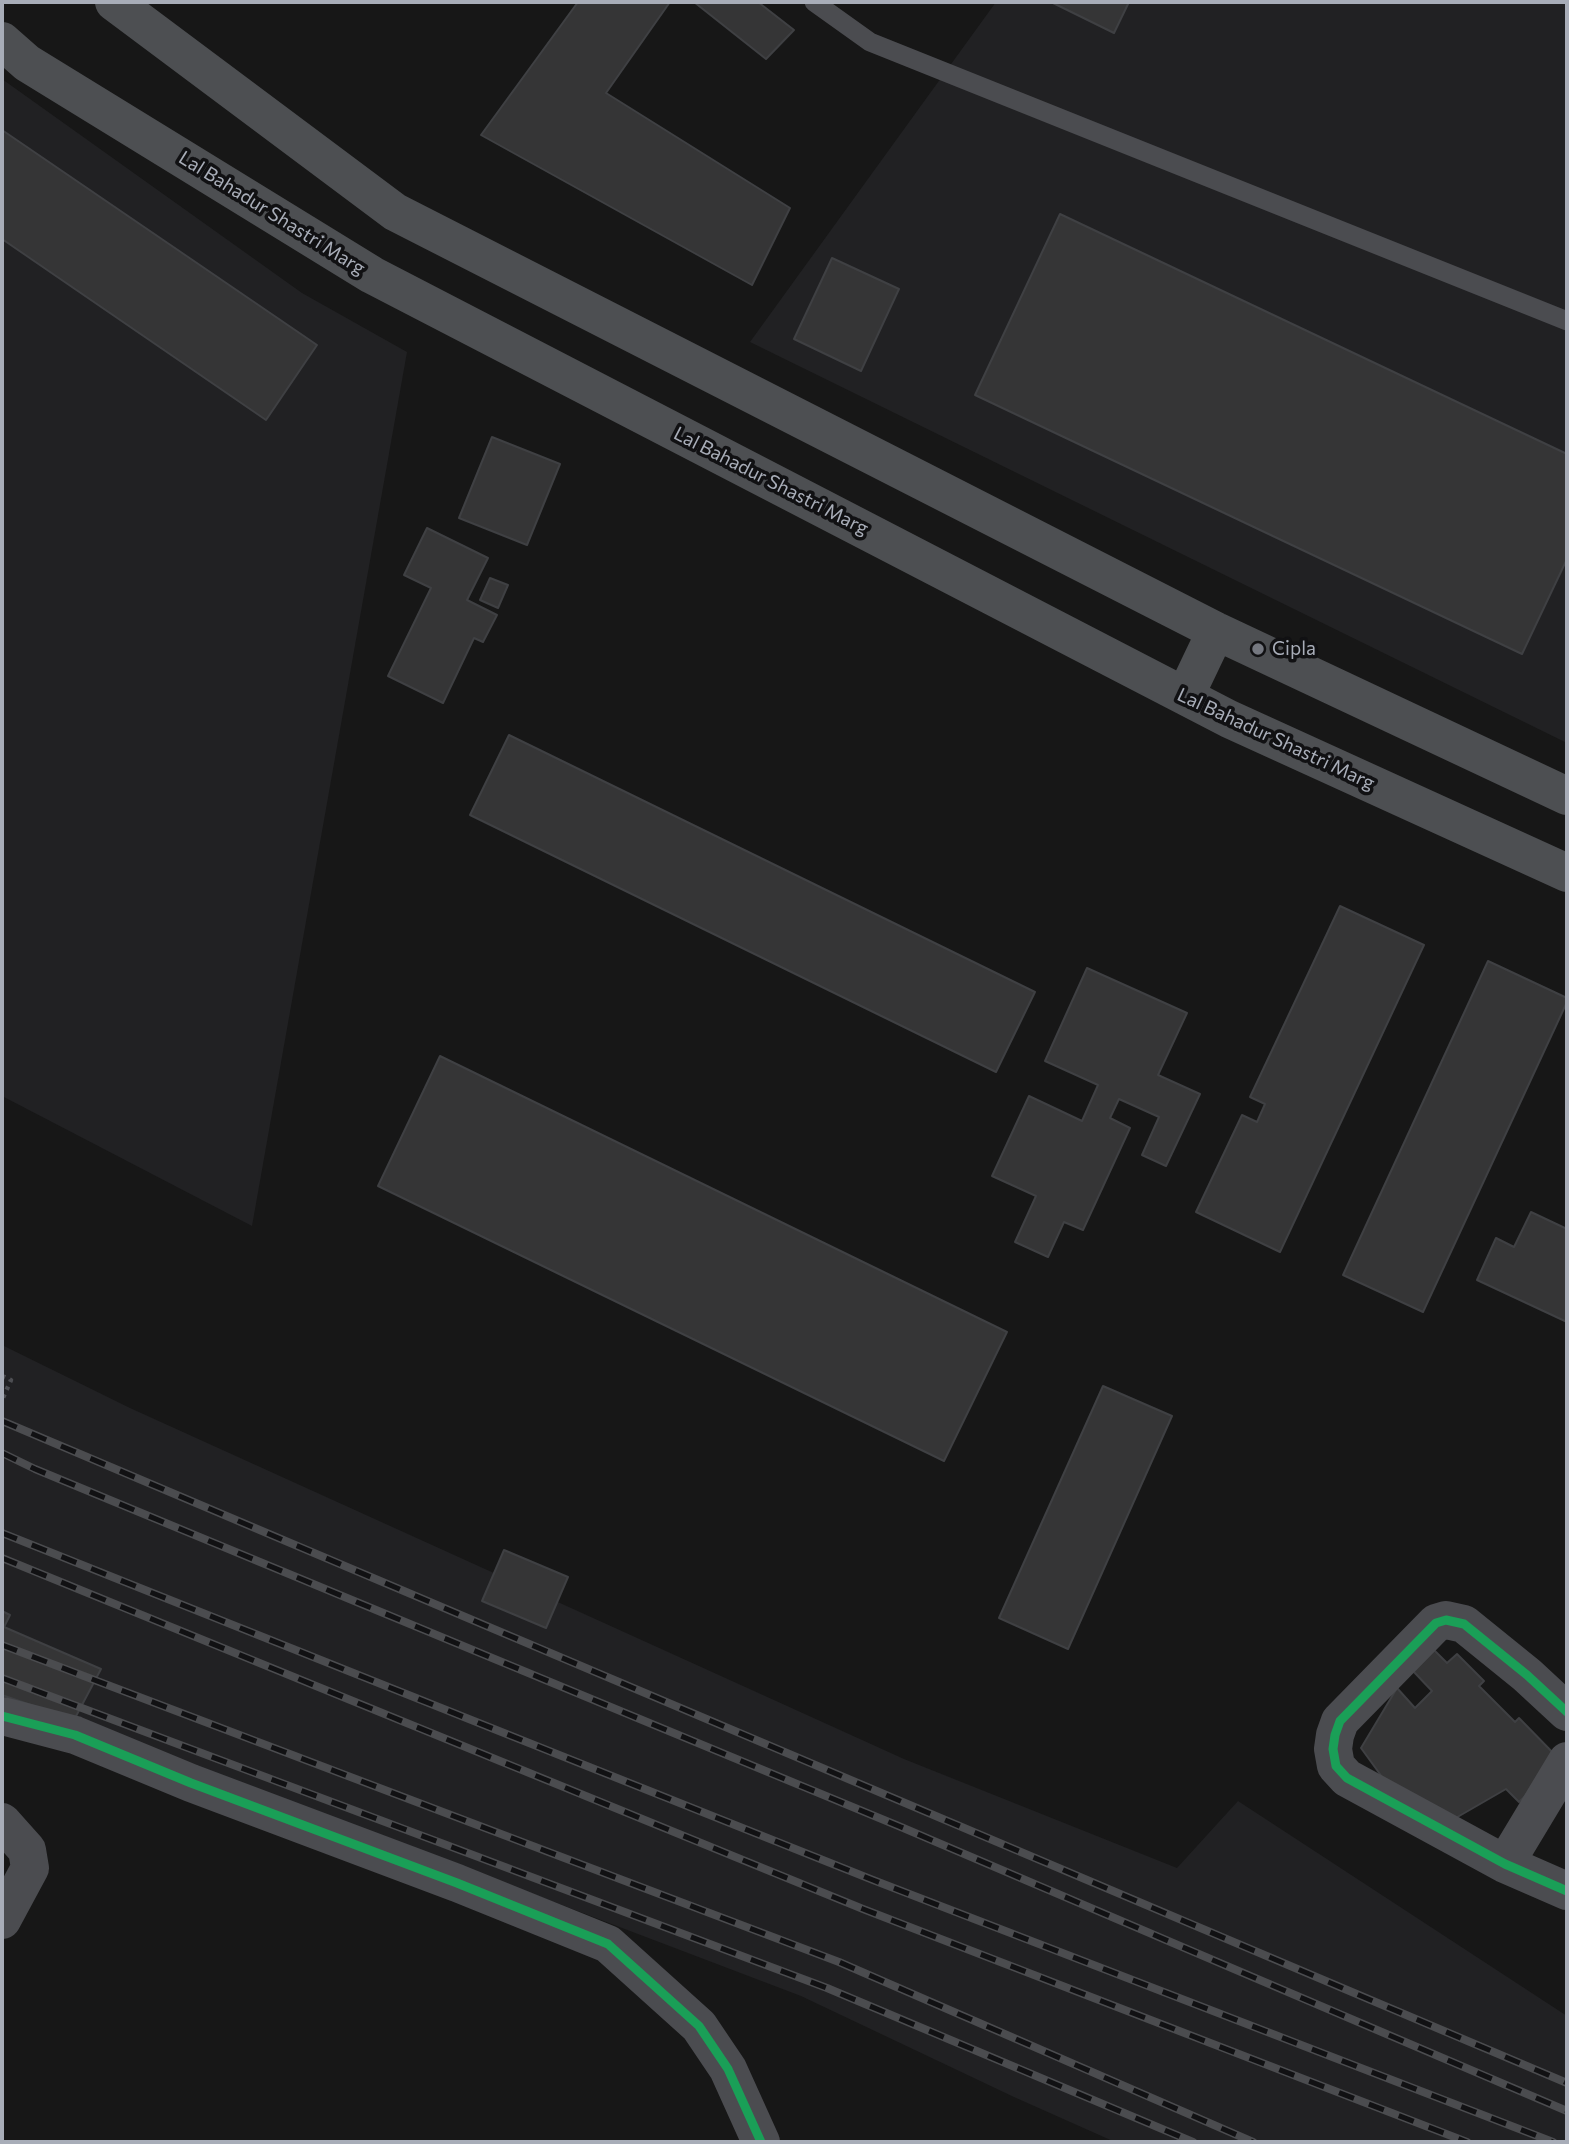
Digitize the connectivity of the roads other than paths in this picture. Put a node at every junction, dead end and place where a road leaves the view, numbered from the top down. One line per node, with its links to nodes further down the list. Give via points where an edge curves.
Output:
1 (114, 2): 5 (main road, via 395,212)
2 (814, 2): 4 (lane, via 870,42)
3 (2, 41): 6 (main road, Lal Bahadur Shastri Marg, via 27,63 372,275)
4 (1567, 321)
5 (1216, 631): 6 (main road); 7 (main road)
6 (1185, 696): 8 (main road, Lal Bahadur Shastri Marg)
7 (1567, 796)
8 (1567, 873)
9 (1567, 1712): 13 (street, via 1464,1624 1446,1620 1436,1623 1340,1721 1333,1748 1336,1766 1347,1777)
10 (2, 1716): 16 (street, via 75,1735 608,1944 699,2026 728,2069)
11 (1567, 1761): 13 (street)
12 (2, 1822): 15 (street, via 27,1850 30,1868)
13 (1505, 1864): 14 (street)
14 (1567, 1891)
15 (2, 1920)
16 (761, 2142)

